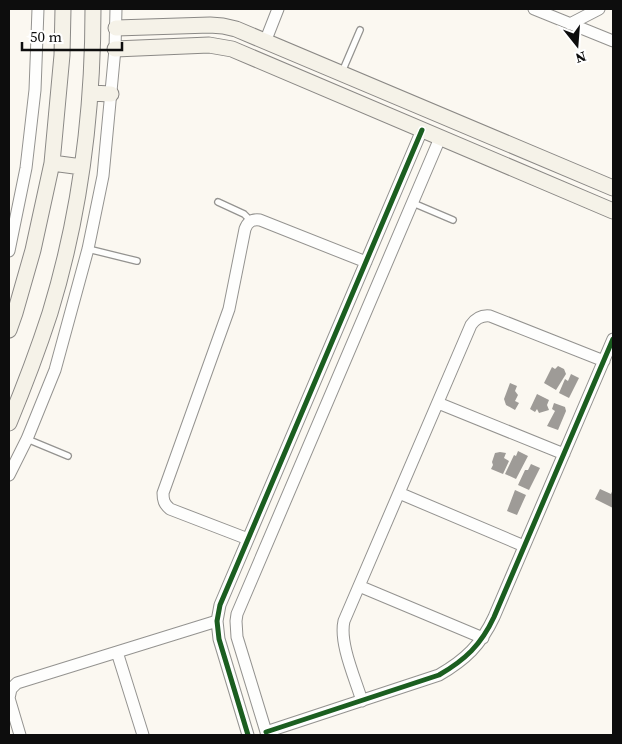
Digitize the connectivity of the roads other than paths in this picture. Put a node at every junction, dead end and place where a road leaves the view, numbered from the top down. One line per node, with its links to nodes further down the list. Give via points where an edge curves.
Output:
1 (38, 9): 29 (street, via 35,90 27,159)
2 (62, 9): 20 (street, via 62,55)
3 (93, 9): 15 (street)
4 (116, 9): 9 (street)
5 (278, 9): 12 (street)
6 (534, 9): 8 (street)
7 (599, 9): 8 (street)
8 (570, 24): 11 (street)
9 (116, 28): 12 (street, via 216,26); 13 (street)
10 (360, 30): 14 (lane)
11 (613, 41)
12 (265, 42): 14 (street)
13 (115, 49): 16 (street); 17 (street, via 222,46)
14 (347, 76): 17 (street); 22 (street)
15 (90, 93): 16 (street); 21 (street)
16 (111, 94): 28 (street, via 103,176)
17 (344, 97): 18 (street)
18 (422, 130): 19 (street); 31 (street)
19 (440, 138): 24 (street); 25 (street)
20 (52, 163): 21 (street); 32 (street, via 33,250)
21 (82, 167): 36 (street, via 50,312)
22 (613, 188)
23 (218, 202): 27 (lane, via 244,214)
24 (413, 202): 26 (lane); 43 (street)
25 (613, 212)
26 (453, 220)
27 (251, 221): 31 (street, via 260,220); 44 (street, via 245,229 229,309 163,493 165,505 170,509)
28 (88, 249): 30 (lane); 37 (street, via 55,370)
29 (9, 251)
30 (137, 261)
31 (366, 262): 42 (street)
32 (9, 330)
33 (613, 339): 34 (street)
34 (604, 361): 35 (street, via 490,316 479,317 472,325); 38 (street)
35 (438, 403): 38 (street); 41 (street)
36 (9, 423)
37 (27, 439): 39 (lane); 40 (street)
38 (564, 454): 45 (street)
39 (68, 456)
40 (9, 475)
41 (399, 493): 45 (street); 46 (street)
42 (264, 502): 43 (street); 44 (street)
43 (281, 509): 51 (street, via 236,622 237,637)
44 (248, 539): 47 (street, via 220,605)
45 (524, 546): 48 (street)
46 (359, 586): 48 (street); 50 (street, via 344,621 343,632)
47 (217, 621): 49 (street); 54 (street, via 219,640)
48 (483, 638): 50 (street, via 471,653 439,675)
49 (117, 652): 52 (street, via 17,683 9,698); 53 (street)
50 (362, 700): 51 (street)
51 (267, 734)
52 (20, 735)
53 (143, 735)
54 (248, 735)

